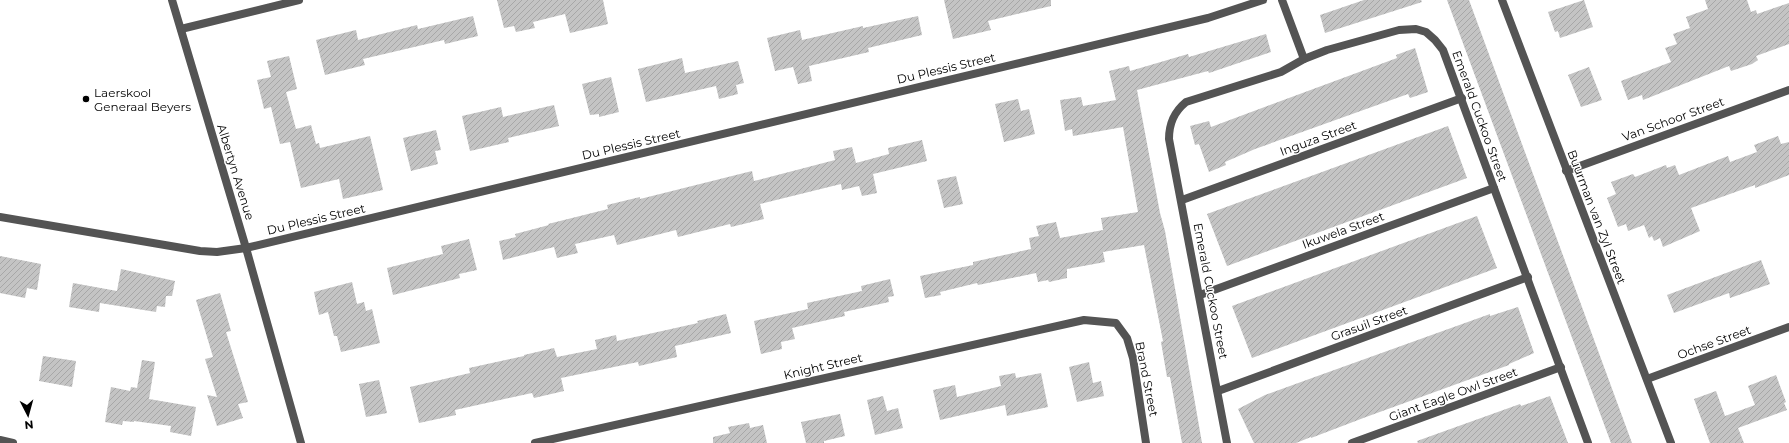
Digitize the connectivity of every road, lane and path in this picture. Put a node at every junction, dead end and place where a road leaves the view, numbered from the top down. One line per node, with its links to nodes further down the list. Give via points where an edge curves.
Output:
1 (172, 0): 6 (street, Albertyn Avenue)
2 (299, 0): 6 (street)
3 (1263, 0): 14 (street, Du Plessis Street, via 1208,18)
4 (1282, 0): 7 (street)
5 (1502, 0): 10 (street, Buurman van Zyl Street)
6 (181, 30): 14 (street, Albertyn Avenue)
7 (1304, 59): 9 (street, Emerald Cuckoo Street, via 1399,30 1416,29 1426,32 1442,50); 12 (street, Emerald Cuckoo Street, via 1281,72 1186,102 1176,111 1170,125 1169,139)
8 (1789, 90): 10 (street, Van Schoor Street)
9 (1462, 98): 11 (street, Emerald Cuckoo Street); 12 (street, Inguza Street)
10 (1566, 171): 20 (street, Buurman van Zyl Street)
11 (1494, 188): 15 (street, Emerald Cuckoo Street); 16 (street, Ikuwela Street)
12 (1182, 200): 16 (street, Emerald Cuckoo Street)
13 (0, 217): 14 (street, Du Plessis Street, via 200,251 217,252)
14 (246, 248): 24 (street, Albertyn Avenue)
15 (1528, 277): 19 (street, Emerald Cuckoo Street); 21 (street, Grasuil Street)
16 (1200, 295): 21 (street, Emerald Cuckoo Street)
17 (1116, 323): 25 (street, Knight Street, via 1084,320); 26 (street, Brand Street, via 1127,338 1133,358)
18 (1789, 327): 20 (street, Ochse Street)
19 (1561, 367): 28 (street, Giant Eagle Owl Street); 29 (street, Emerald Cuckoo Street)
20 (1647, 379): 30 (street, Buurman van Zyl Street)
21 (1218, 391): 27 (street, Emerald Cuckoo Street)
22 (0, 440): 23 (street)
23 (13, 443)
24 (301, 443)
25 (535, 443)
26 (1146, 443)
27 (1227, 443)
28 (1352, 443)
29 (1588, 443)
30 (1671, 443)

